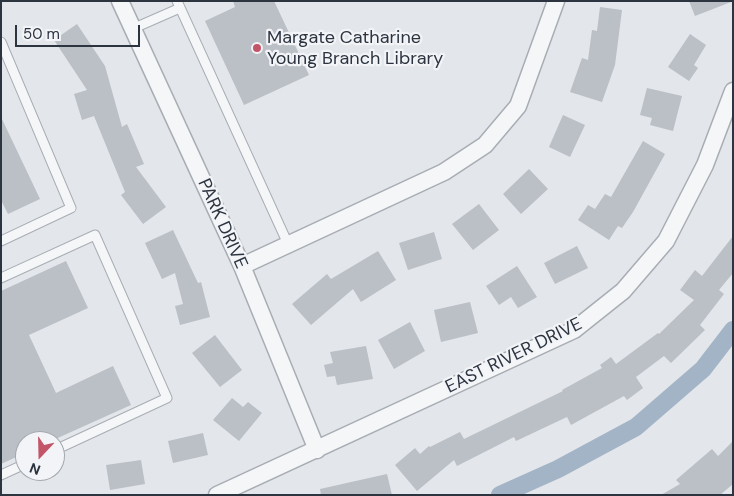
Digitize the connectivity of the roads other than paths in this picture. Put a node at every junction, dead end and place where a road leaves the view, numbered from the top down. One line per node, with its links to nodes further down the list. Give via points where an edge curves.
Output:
1 (120, 1): 4 (street, PARK DRIVE)
2 (556, 1): 8 (street, via 518,106 485,146 444,172)
3 (178, 5): 4 (lane); 8 (lane)
4 (132, 28): 9 (street, PARK DRIVE)
5 (1, 42): 7 (lane, via 71,208)
6 (733, 91): 12 (street, EAST RIVER DRIVE, via 705,165 666,241 623,291 574,330)
7 (1, 241)
8 (288, 244): 9 (street)
9 (242, 266): 12 (street, PARK DRIVE)
10 (1, 278): 11 (lane, via 95,235 167,398)
11 (65, 445)
12 (317, 450): 15 (street, EAST RIVER DRIVE)
13 (15, 469): 14 (lane)
14 (1, 476)
15 (217, 495)

